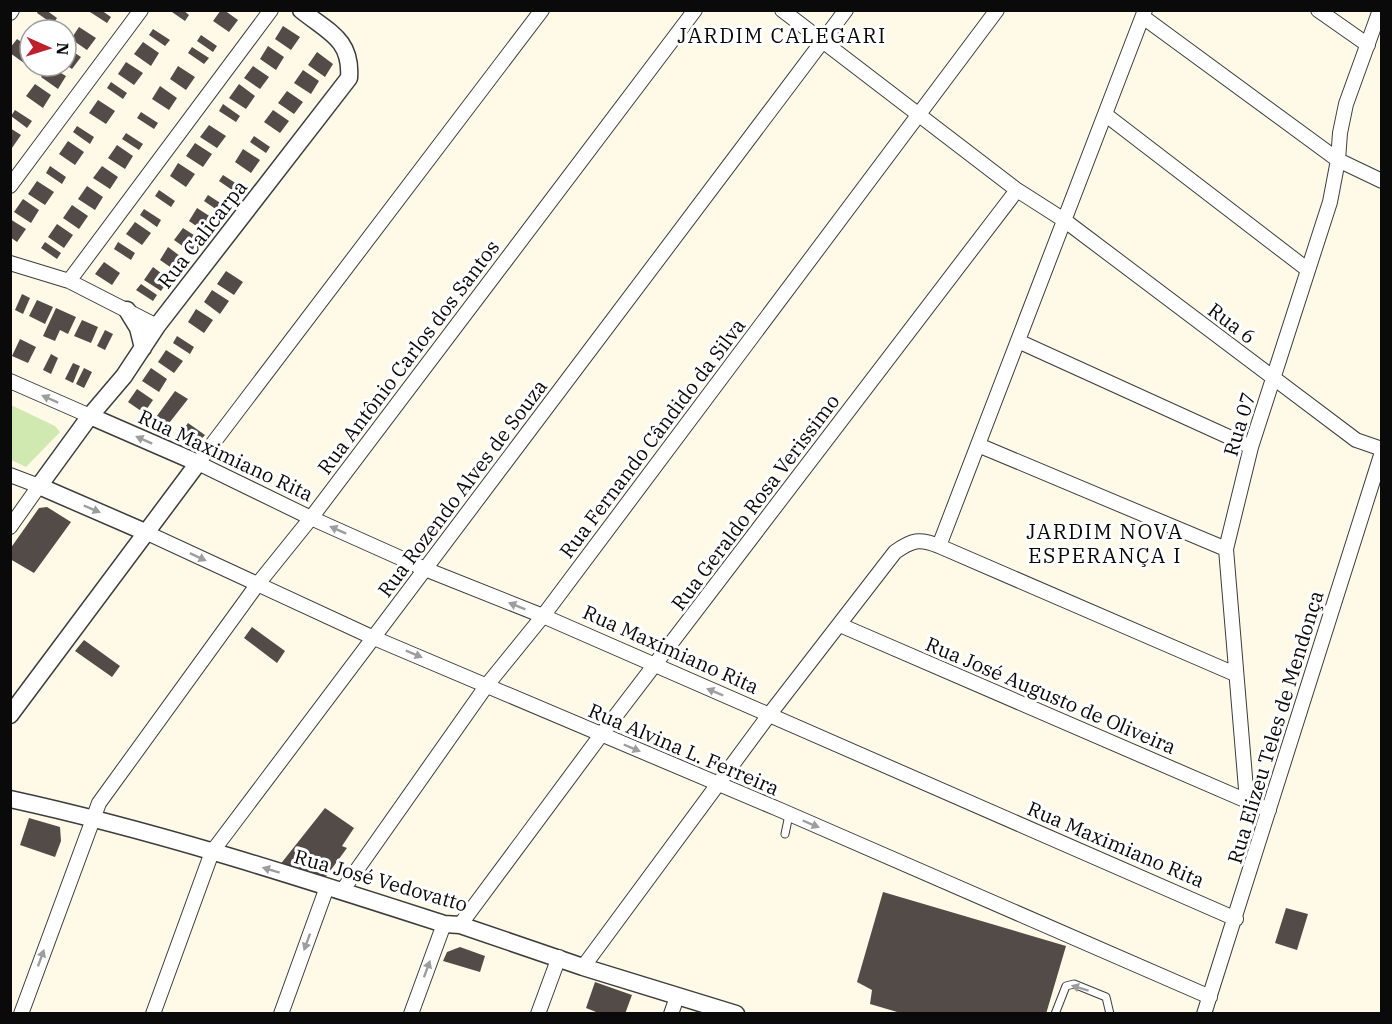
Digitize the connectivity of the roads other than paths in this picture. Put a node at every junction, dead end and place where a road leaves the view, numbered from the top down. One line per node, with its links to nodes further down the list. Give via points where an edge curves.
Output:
1 (141, 10): 18 (street)
2 (271, 10): 23 (street)
3 (301, 10): 25 (street, Rua Calicarpa, via 341,41 350,62 349,78)
4 (542, 10): 34 (street)
5 (695, 10): 37 (street, Rua Antônio Carlos dos Santos)
6 (782, 10): 12 (street, Rua 6)
7 (846, 10): 12 (street, Rua Rozendo Alves de Souza)
8 (997, 10): 15 (street, Rua Fernando Cândido da Silva)
9 (1318, 10): 13 (street)
10 (1380, 10): 13 (street, Rua 07)
11 (1144, 14): 14 (street); 16 (street)
12 (823, 41): 15 (street, Rua 6); 42 (street, Rua Rozendo Alves de Souza)
13 (1368, 45): 16 (street, Rua 07, via 1346,104)
14 (1106, 115): 20 (street); 22 (street)
15 (919, 116): 19 (street, Rua 6); 44 (street, Rua Fernando Cândido da Silva)
16 (1338, 160): 17 (street); 22 (street, Rua 07, via 1330,202)
17 (1382, 181)
18 (10, 186)
19 (1017, 190): 20 (street, Rua 6); 47 (street, Rua Geraldo Rosa Verissimo)
20 (1064, 220): 26 (street); 28 (street, Rua 6)
21 (10, 263): 23 (street)
22 (1308, 270): 28 (street, Rua 07)
23 (69, 281): 24 (street)
24 (127, 310): 25 (street); 27 (street, via 138,328)
25 (158, 326): 27 (street, Rua Calicarpa)
26 (1018, 341): 31 (street); 32 (street)
27 (143, 348): 30 (street, Rua Calicarpa)
28 (1274, 379): 32 (street, Rua 07); 33 (street, Rua 6, via 1356,440)
29 (10, 381): 30 (street, one-way to 29)
30 (90, 416): 34 (street, Rua Maximiano Rita, one-way to 30); 36 (street, Rua Calicarpa)
31 (978, 445): 40 (street); 41 (street)
32 (1251, 447): 41 (street, Rua 07)
33 (1382, 451): 56 (street, Rua Elizeu Teles de Mendonça)
34 (198, 464): 37 (street, Rua Maximiano Rita); 39 (street)
35 (10, 475): 36 (street)
36 (39, 486): 38 (street); 39 (street, one-way to 39)
37 (310, 518): 42 (street, Rua Maximiano Rita, one-way to 37); 43 (street, Rua Antônio Carlos dos Santos)
38 (10, 527)
39 (145, 532): 43 (street, Rua Alvina L. Ferreira, one-way to 43); 50 (street)
40 (939, 546): 45 (street, via 924,540 908,543 895,552); 48 (street)
41 (1226, 549): 48 (street, Rua 07)
42 (425, 569): 44 (street, Rua Maximiano Rita, one-way to 42); 46 (street, Rua Rozendo Alves de Souza)
43 (257, 585): 46 (street, Rua Alvina L. Ferreira); 58 (street, Rua Antônio Carlos dos Santos)
44 (543, 616): 47 (street, Rua Maximiano Rita); 49 (street, Rua Fernando Cândido da Silva)
45 (840, 625): 51 (street); 55 (street, Rua José Augusto de Oliveira)
46 (374, 638): 49 (street, Rua Alvina L. Ferreira, one-way to 49); 60 (street, Rua Rozendo Alves de Souza)
47 (654, 666): 51 (street, Rua Maximiano Rita, one-way to 47); 52 (street, Rua Geraldo Rosa Verissimo)
48 (1235, 674): 55 (street, Rua 07)
49 (487, 684): 52 (street, Rua Alvina L. Ferreira); 61 (street, Rua Fernando Cândido da Silva)
50 (10, 715)
51 (769, 715): 53 (street); 62 (street, Rua Maximiano Rita)
52 (601, 735): 53 (street, Rua Alvina L. Ferreira, one-way to 53); 63 (street, Rua Geraldo Rosa Verissimo)
53 (718, 785): 57 (street, Rua Alvina L. Ferreira); 65 (street)
54 (10, 799): 58 (street, Rua José Vedovatto)
55 (1247, 801): 56 (street)
56 (1269, 810): 62 (street, Rua Elizeu Teles de Mendonça)
57 (789, 815): 59 (lane); 67 (street, Rua Alvina L. Ferreira, one-way to 67)
58 (92, 817): 60 (street, Rua José Vedovatto); 68 (street, Rua Antônio Carlos dos Santos, one-way to 58)
59 (785, 834)
60 (212, 852): 61 (street, Rua José Vedovatto, one-way to 60); 69 (street, Rua Rozendo Alves de Souza)
61 (334, 889): 63 (street, Rua José Vedovatto); 70 (street, Rua Fernando Cândido da Silva, one-way to 70)
62 (1236, 919): 67 (street, Rua Elizeu Teles de Mendonça)
63 (452, 924): 64 (street, Rua José Vedovatto); 71 (street, Rua Geraldo Rosa Verissimo, one-way to 63)
64 (559, 957): 65 (street, Rua José Vedovatto); 72 (street)
65 (583, 967): 66 (street, Rua José Vedovatto)
66 (677, 996): 73 (street); 74 (street, Rua José Vedovatto)
67 (1210, 997): 77 (street, Rua Elizeu Teles de Mendonça)
68 (21, 1014)
69 (153, 1014)
70 (281, 1014)
71 (411, 1014)
72 (538, 1014)
73 (671, 1014)
74 (736, 1014)
75 (1055, 1014): 76 (lane, one-way to 75, via 1106,997 1074,984 1066,986)
76 (1110, 1014)
77 (1204, 1014)

